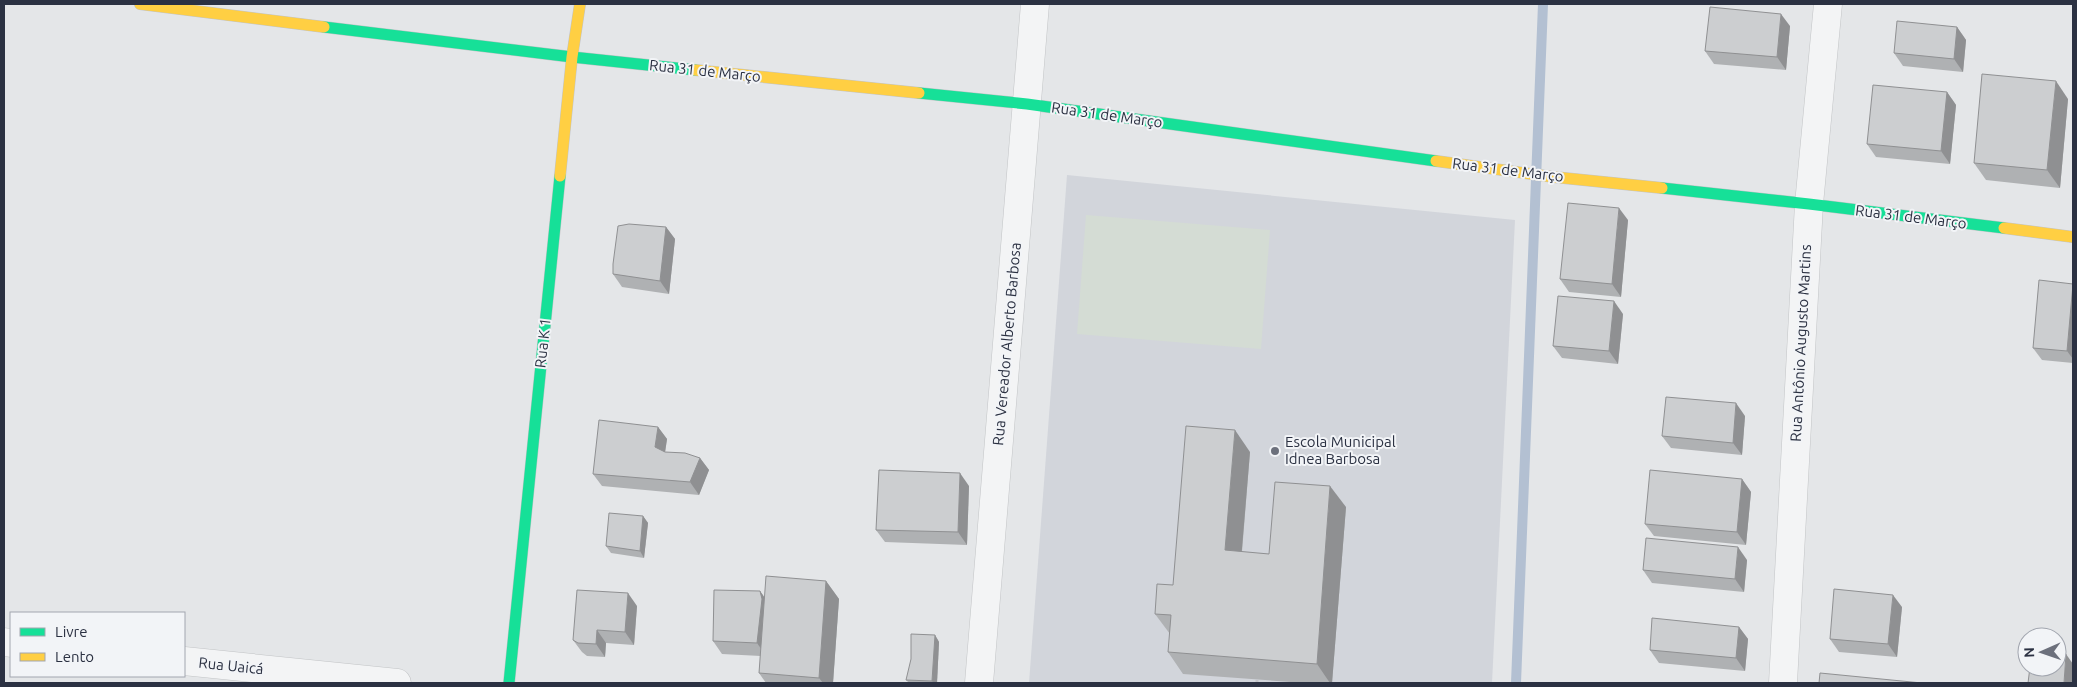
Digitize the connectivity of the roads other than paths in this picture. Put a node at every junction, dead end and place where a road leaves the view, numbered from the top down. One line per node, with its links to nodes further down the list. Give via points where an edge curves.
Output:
1 (140, 4): 5 (street, Rua 31 de Março)
2 (580, 4): 5 (street, Rua K 1)
3 (1035, 4): 6 (street, Rua Vereador Alberto Barbosa)
4 (1828, 4): 7 (street, Rua Antônio Augusto Martins)
5 (572, 57): 6 (street, Rua 31 de Março); 11 (street, Rua K 1)
6 (1027, 104): 7 (street, Rua 31 de Março, via 1554,177); 12 (street, Rua Vereador Alberto Barbosa)
7 (1809, 204): 8 (street, Rua 31 de Março); 13 (street, Rua Antônio Augusto Martins)
8 (2073, 237)
9 (185, 661): 10 (street, Rua Uaicá)
10 (397, 683)
11 (509, 683)
12 (979, 683)
13 (1783, 683)

